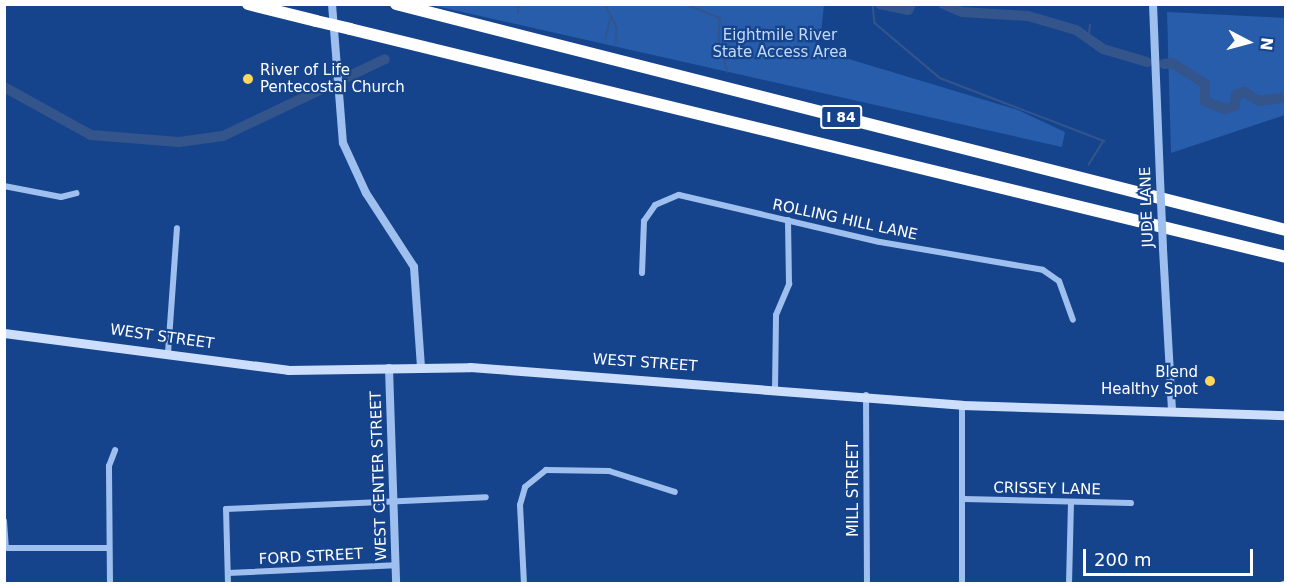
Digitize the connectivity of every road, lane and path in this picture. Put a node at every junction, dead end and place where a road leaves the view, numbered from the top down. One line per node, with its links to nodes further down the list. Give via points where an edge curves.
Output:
1 (248, 4): 10 (highway, I 84, bridge)
2 (332, 4): 15 (street, via 335,91 349,160 418,281)
3 (396, 4): 9 (highway, I 84)
4 (1153, 4): 20 (street, JUDE LANE, bridge)
5 (4, 186): 6 (street, via 61,197)
6 (77, 193)
7 (788, 220): 11 (street, ROLLING HILL LANE, via 670,196 644,221); 12 (street, ROLLING HILL LANE, via 1043,270 1059,281); 17 (street, via 789,284 776,315)
8 (177, 228): 14 (street)
9 (1286, 230)
10 (1286, 259)
11 (642, 273)
12 (1073, 320)
13 (4, 333): 14 (main road, WEST STREET)
14 (168, 353): 16 (main road, WEST STREET, via 288,370)
15 (421, 367): 16 (main road, WEST STREET); 17 (main road, WEST STREET)
16 (389, 368): 26 (street, WEST CENTER STREET)
17 (775, 389): 18 (main road, WEST STREET)
18 (866, 395): 19 (main road, WEST STREET); 38 (street, MILL STREET)
19 (962, 405): 20 (main road, WEST STREET); 25 (street)
20 (1172, 409): 21 (main road, WEST STREET)
21 (1286, 415)
22 (115, 450): 31 (street, via 109,466)
23 (675, 492): 37 (street, via 609,471 546,470 525,487 520,505)
24 (486, 497): 26 (street)
25 (964, 499): 27 (street, CRISSEY LANE); 39 (street)
26 (392, 501): 32 (street, WEST CENTER STREET); 33 (street, via 226,509)
27 (1071, 502): 28 (street, CRISSEY LANE); 40 (street)
28 (1131, 503)
29 (4, 521): 30 (street)
30 (5, 548): 31 (street)
31 (108, 548): 34 (street)
32 (394, 565): 33 (street, FORD STREET); 36 (street, WEST CENTER STREET)
33 (228, 573): 35 (street)
34 (110, 584)
35 (228, 584)
36 (396, 584)
37 (524, 584)
38 (867, 584)
39 (962, 584)
40 (1069, 584)

